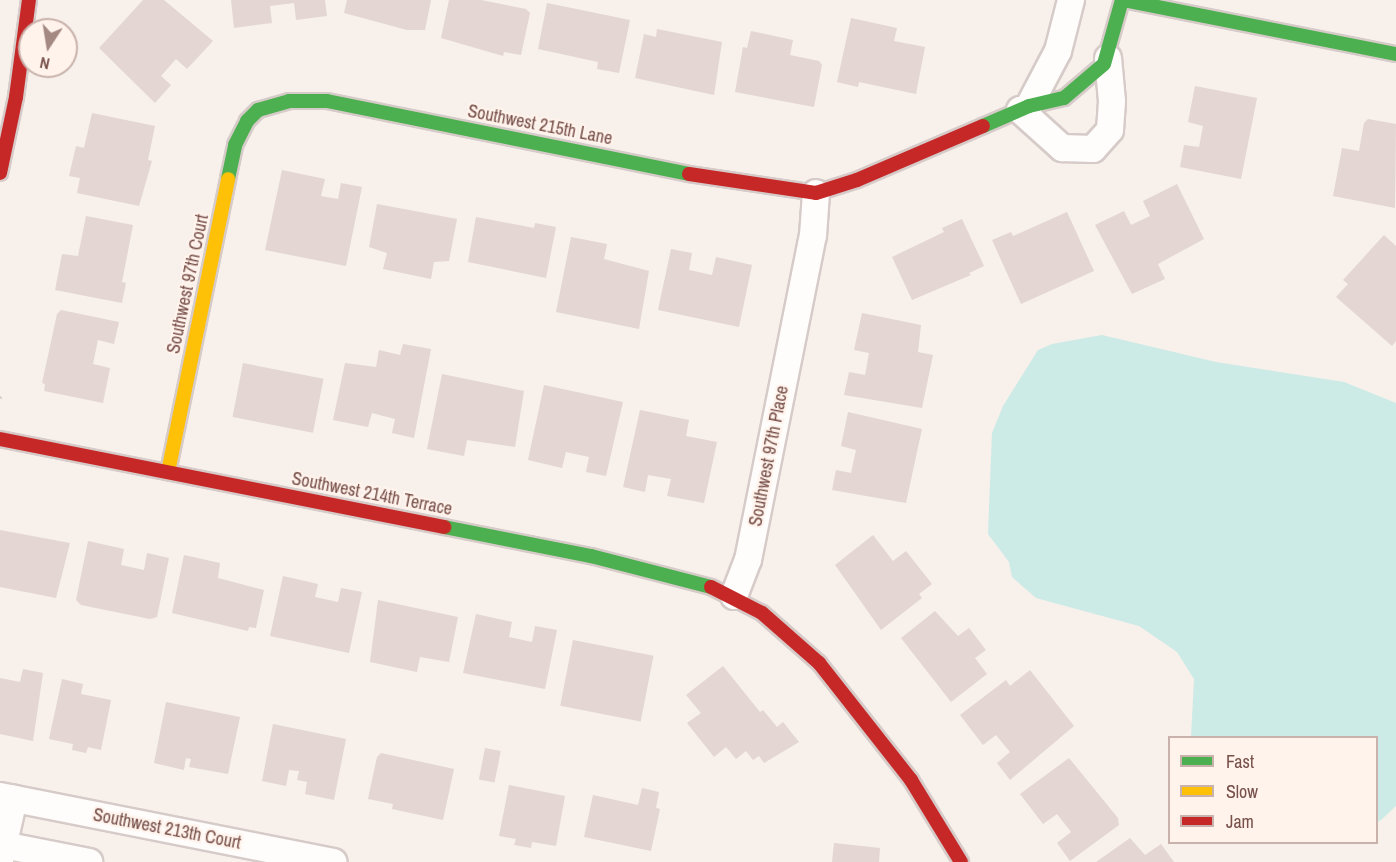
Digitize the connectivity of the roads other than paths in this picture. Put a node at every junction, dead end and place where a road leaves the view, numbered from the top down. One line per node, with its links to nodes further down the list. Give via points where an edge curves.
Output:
1 (29, 0): 8 (street, via 14,109)
2 (1071, 0): 6 (street, via 1058,51)
3 (1123, 0): 4 (street); 5 (street)
4 (1396, 54)
5 (1108, 58): 6 (street, via 1097,74 1064,98); 6 (street, via 1110,130 1093,149 1062,148)
6 (1024, 108): 9 (street, via 857,180)
7 (258, 110): 9 (street, Southwest 215th Lane, via 289,101 327,101 752,186); 11 (street, Southwest 97th Court, via 243,127 236,145)
8 (0, 172)
9 (816, 192): 12 (street, Southwest 97th Place, via 813,236 748,560)
10 (0, 439): 11 (street, Southwest 214th Terrace)
11 (168, 472): 12 (street, Southwest 214th Terrace, via 637,566 694,580)
12 (734, 596): 17 (street, via 783,629 819,663 911,780)
13 (7, 797): 14 (street); 16 (street, Southwest 213th Court)
14 (2, 853): 15 (street)
15 (89, 862)
16 (334, 862)
17 (961, 862)

